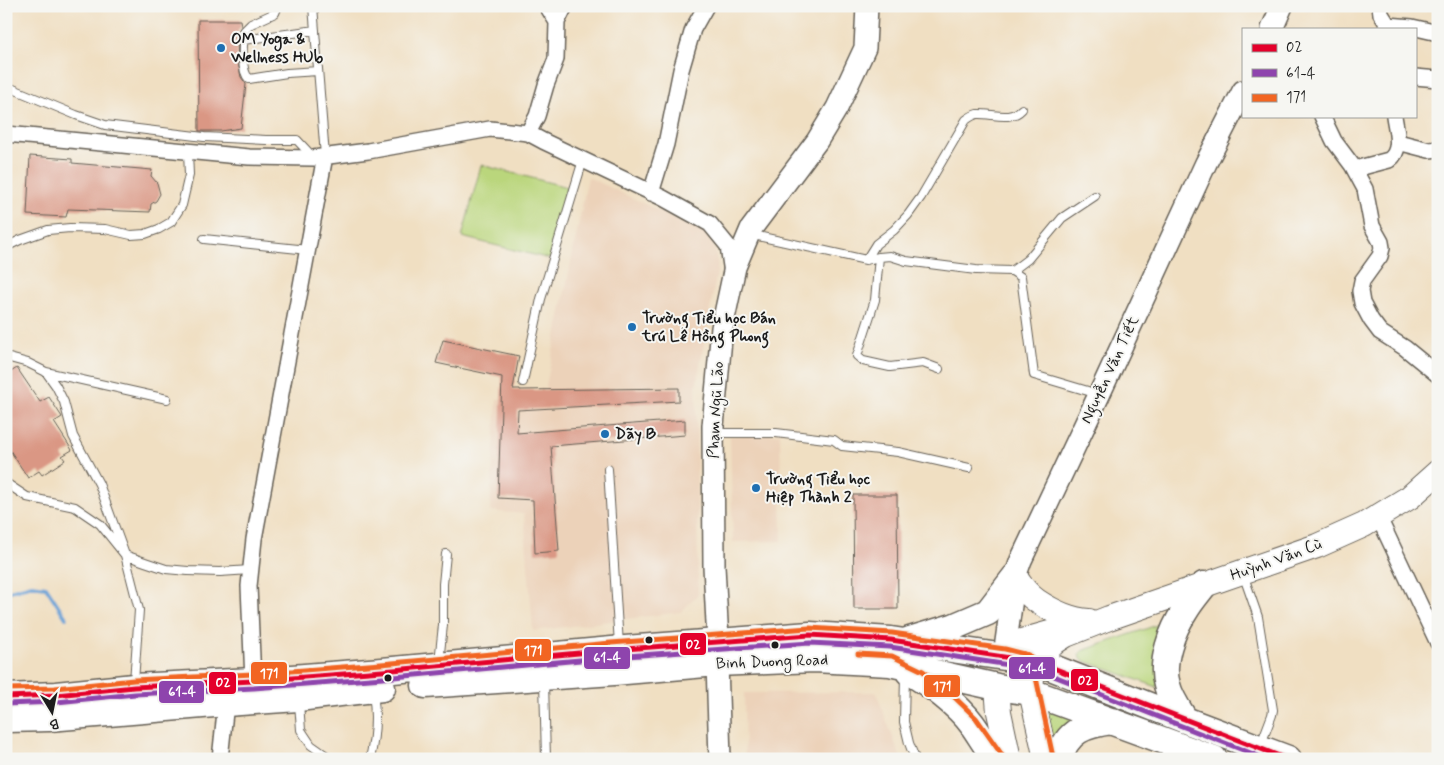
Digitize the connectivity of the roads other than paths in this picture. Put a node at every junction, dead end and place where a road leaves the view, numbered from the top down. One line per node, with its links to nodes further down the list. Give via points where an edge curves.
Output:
1 (278, 6): 13 (lane, via 275,13 251,24 244,31)
2 (313, 6): 11 (lane)
3 (547, 6): 9 (street)
4 (565, 6): 9 (street)
5 (706, 6): 30 (street, via 693,29)
6 (867, 6): 32 (street, Phạm Ngũ Lão, via 865,48 837,108)
7 (1282, 6): 10 (street)
8 (1380, 6): 12 (street, via 1388,25)
9 (557, 22): 22 (street, via 556,59)
10 (1272, 28)
11 (315, 30): 13 (lane); 14 (lane)
12 (1438, 33)
13 (243, 40): 14 (lane, via 249,80)
14 (318, 71): 27 (lane)
15 (1416, 77): 16 (street)
16 (1438, 79)
17 (6, 86): 27 (lane, via 105,125 204,137 297,140)
18 (1242, 93): 45 (street, Nguyễn Văn Tiết, via 1206,163)
19 (1022, 109): 37 (lane, via 1010,116 977,114 966,120 921,197 894,230 876,244)
20 (1323, 118): 29 (street, via 1334,141)
21 (1394, 118): 24 (street)
22 (528, 133): 27 (street, via 490,129); 28 (street)
23 (6, 134): 26 (street)
24 (1398, 142): 25 (street, via 1429,150); 29 (street, via 1394,156 1389,160)
25 (1438, 149)
26 (188, 152): 27 (street, via 249,157); 34 (lane, via 189,175 182,206 171,222 159,229 131,235 105,229 48,230)
27 (319, 157): 35 (street)
28 (583, 160): 30 (street); 44 (lane, via 541,299)
29 (1355, 169): 43 (street, via 1365,188 1372,226 1382,248 1362,281 1362,303 1380,332)
30 (651, 193): 39 (street, via 710,224 728,246)
31 (1095, 196): 38 (lane, via 1062,218 1028,259)
32 (749, 234): 37 (lane); 39 (street, Phạm Ngũ Lão)
33 (204, 239): 35 (lane)
34 (6, 247)
35 (308, 250): 55 (street)
36 (879, 257): 37 (lane); 38 (lane, via 976,270); 41 (lane, via 875,300 857,356 863,361 890,367 923,363)
37 (866, 260)
38 (1012, 271): 45 (lane, via 1021,277 1034,375)
39 (733, 277): 47 (street, Phạm Ngũ Lão, via 722,328)
40 (6, 356): 42 (lane)
41 (939, 370)
42 (46, 372): 46 (lane); 54 (lane, via 64,402 73,436 99,484)
43 (1438, 375)
44 (524, 382)
45 (1100, 395): 57 (street, Nguyễn Văn Tiết, via 1020,560)
46 (167, 399)
47 (713, 433): 48 (lane, via 776,433 834,440 842,446 898,452); 62 (street, Phạm Ngũ Lão)
48 (969, 468)
49 (608, 469): 61 (lane)
50 (1438, 472): 52 (main road, Huỳnh Văn Cù, via 1410,497)
51 (6, 483): 54 (lane, via 27,497 75,508 100,524)
52 (1378, 516): 56 (main road, Huỳnh Văn Cù, via 1317,546); 60 (street)
53 (446, 554): 65 (lane)
54 (125, 555): 55 (lane, via 166,569); 68 (lane, via 139,610)
55 (250, 570): 67 (street)
56 (1242, 572): 58 (main road, Huỳnh Văn Cù); 78 (lane, via 1258,618 1273,710)
57 (1015, 577): 59 (main road, via 1036,600 1070,618); 63 (street, Nguyễn Văn Tiết); 64 (highway, via 988,612 953,627)
58 (1204, 586): 59 (main road, Huỳnh Văn Cù); 76 (highway, via 1175,628 1165,667 1166,684)
59 (1101, 621): 63 (main road, Huỳnh Văn Cù, via 1059,639 1046,651)
60 (1438, 643)
61 (619, 650): 62 (highway, Binh Duong Road); 65 (highway, Binh Duong Road)
62 (718, 652): 64 (highway, Binh Duong Road, via 810,635 891,640); 66 (highway, Binh Duong Road, via 614,672); 83 (street, Phạm Ngũ Lão)
63 (1022, 655): 64 (highway, Binh Duong Road); 69 (highway); 71 (highway); 76 (highway, Binh Duong Road)
64 (900, 658): 69 (highway, Binh Duong Road); 84 (lane, via 904,722); 85 (highway, via 971,722)
65 (438, 666): 67 (highway, Binh Duong Road)
66 (544, 676): 70 (highway, Binh Duong Road); 82 (lane)
67 (253, 681): 68 (highway, Binh Duong Road)
68 (134, 687): 72 (highway, Binh Duong Road)
69 (997, 687): 71 (highway, Binh Duong Road); 86 (main road)
70 (373, 689): 73 (highway, Binh Duong Road); 81 (lane, via 375,736)
71 (1031, 692): 77 (highway, Binh Duong Road); 87 (main road)
72 (6, 697)
73 (298, 698): 74 (highway, Binh Duong Road); 80 (lane, via 301,730 311,744)
74 (226, 702): 75 (highway, Binh Duong Road); 79 (street)
75 (6, 719)
76 (1184, 720): 78 (highway, Binh Duong Road)
77 (1112, 721): 88 (highway, via 1078,730 1067,740); 89 (highway, Binh Duong Road)
78 (1259, 748): 90 (highway, Binh Duong Road)
79 (220, 759)
80 (331, 759)
81 (370, 759)
82 (546, 759)
83 (720, 759)
84 (915, 759)
85 (996, 759)
86 (1009, 759)
87 (1046, 759)
88 (1059, 759)
89 (1214, 759)
90 (1288, 759)

